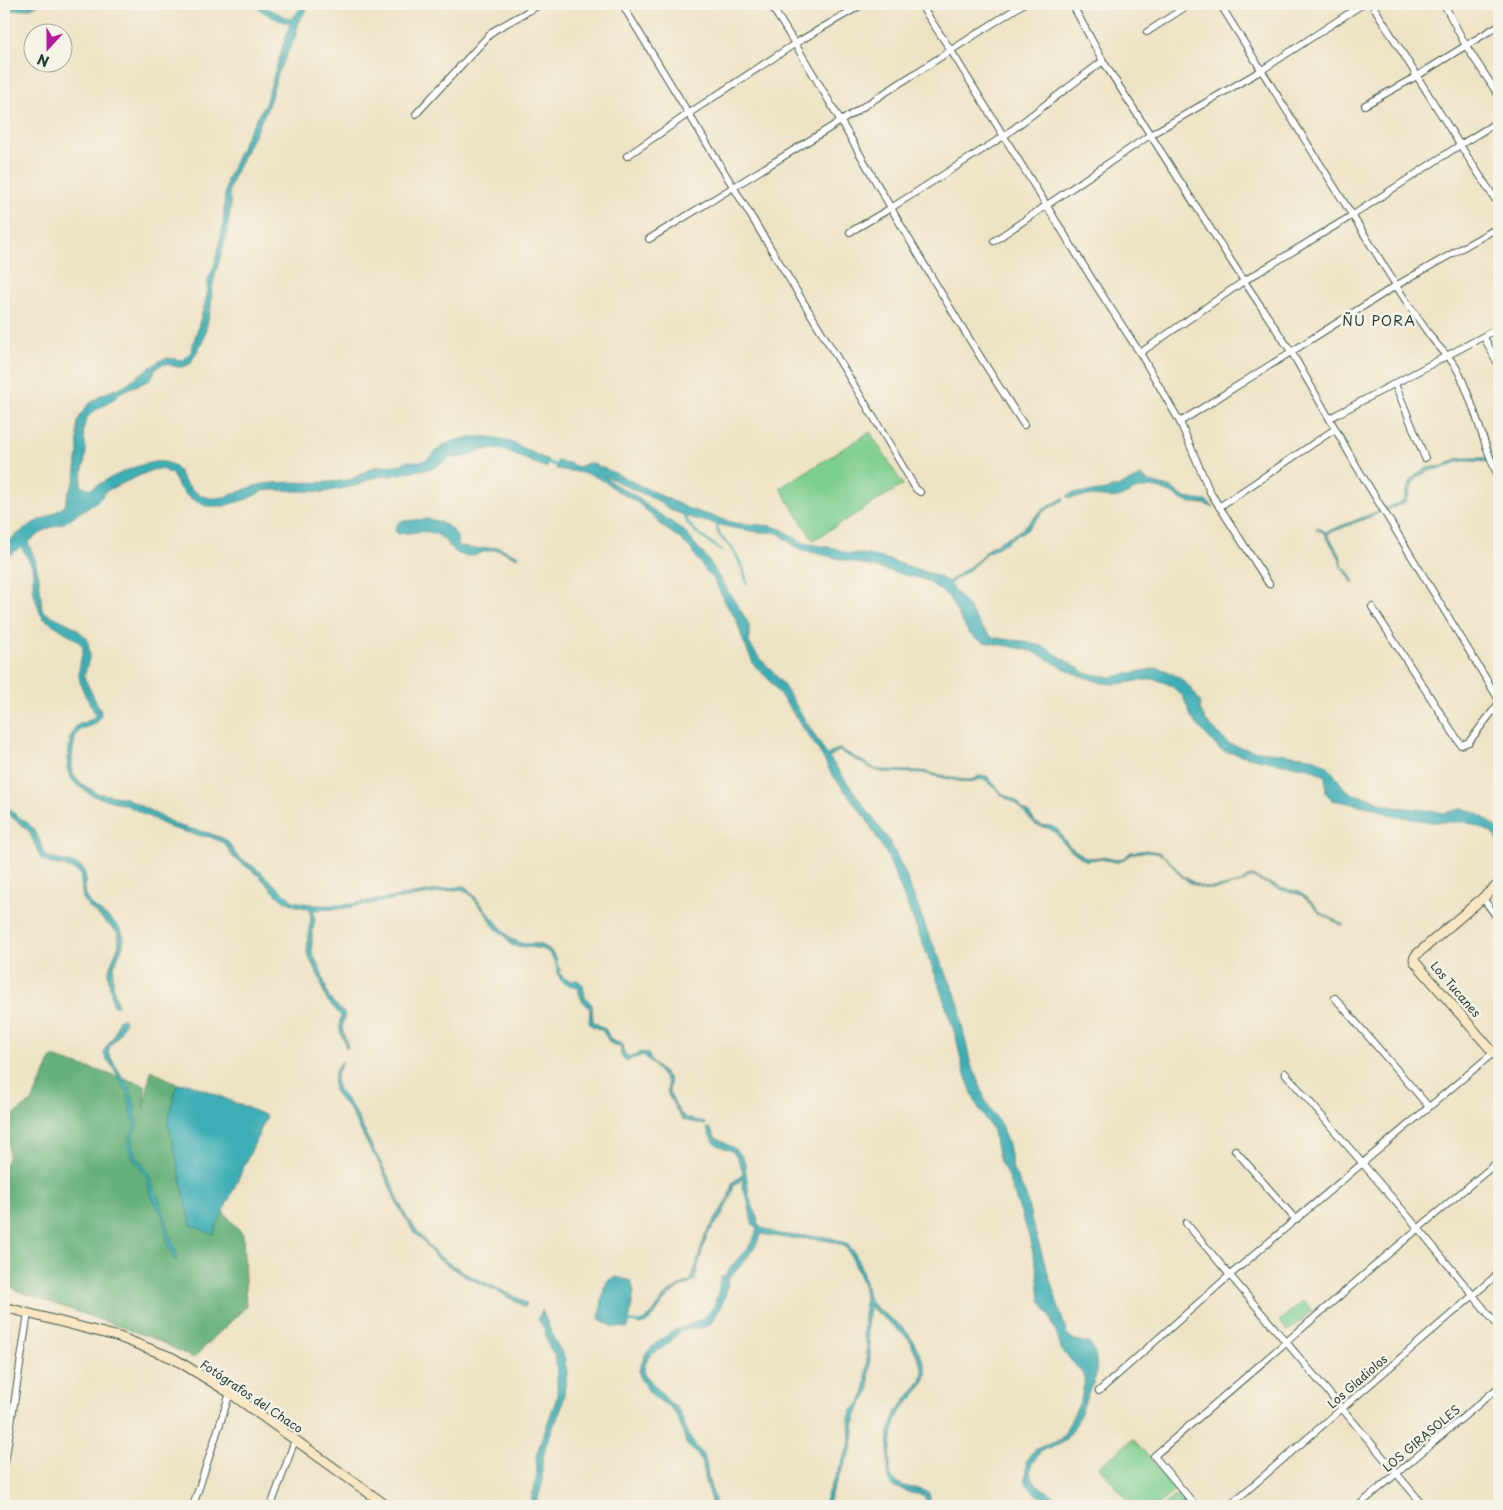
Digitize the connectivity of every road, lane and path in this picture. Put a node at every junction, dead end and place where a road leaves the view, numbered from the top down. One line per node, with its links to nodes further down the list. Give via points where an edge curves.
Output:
1 (541, 4): 23 (street, via 493,31)
2 (622, 4): 24 (street)
3 (770, 4): 15 (street)
4 (863, 4): 15 (street)
5 (920, 4): 17 (street)
6 (1023, 4): 17 (street)
7 (1072, 4): 18 (street)
8 (1190, 4): 14 (street)
9 (1220, 4): 19 (street)
10 (1363, 4): 19 (street)
11 (1372, 4): 20 (street)
12 (1444, 4): 16 (street)
13 (1499, 25): 16 (street)
14 (1147, 32)
15 (796, 43): 24 (street); 25 (street)
16 (1466, 46): 20 (street); 21 (street)
17 (950, 49): 25 (street); 28 (street)
18 (1103, 61): 27 (street); 28 (street)
19 (1262, 70): 27 (street); 35 (street)
20 (1417, 76): 22 (street); 29 (street)
21 (1499, 96)
22 (1365, 105)
23 (416, 114)
24 (688, 114): 30 (street); 31 (street)
25 (841, 121): 31 (street); 34 (street)
26 (1499, 122): 29 (street)
27 (1150, 135): 33 (street); 40 (street)
28 (1004, 136): 33 (street); 34 (street)
29 (1460, 145): 32 (street); 35 (street)
30 (627, 156)
31 (733, 187): 38 (street); 55 (street)
32 (1499, 205)
33 (1047, 206): 39 (street); 44 (street)
34 (891, 208): 37 (street); 51 (street, via 980,358)
35 (1353, 215): 40 (street); 41 (street)
36 (1499, 227): 41 (street)
37 (850, 232)
38 (649, 239)
39 (994, 242)
40 (1244, 281): 44 (street); 45 (street)
41 (1397, 286): 45 (street); 46 (street)
42 (1499, 328): 43 (street)
43 (1484, 337): 46 (street); 47 (street)
44 (1140, 353): 50 (street)
45 (1292, 353): 49 (street); 50 (street)
46 (1448, 356): 48 (street); 54 (street, via 1470,398)
47 (1499, 366)
48 (1395, 384): 49 (street); 53 (street)
49 (1330, 418): 52 (street)
50 (1180, 422): 56 (street)
51 (1024, 425)
52 (1335, 429): 56 (street); 59 (street)
53 (1425, 458)
54 (1499, 478)
55 (920, 492)
56 (1219, 507): 57 (street)
57 (1269, 584)
58 (1372, 607): 59 (street, via 1461,746 1469,742)
59 (1499, 702)
60 (1499, 884): 61 (street)
61 (1482, 897): 62 (street); 64 (street, Los Tucanes, via 1414,959)
62 (1499, 920)
63 (1335, 998): 66 (street)
64 (1497, 1053): 66 (street)
65 (1285, 1073): 69 (street)
66 (1429, 1107): 69 (street)
67 (1235, 1150): 70 (street)
68 (1499, 1161): 72 (street)
69 (1363, 1164): 70 (street); 72 (street)
70 (1296, 1220): 74 (street)
71 (1186, 1224): 74 (street)
72 (1418, 1228): 75 (street); 79 (street)
73 (1499, 1273): 75 (street, Los Gladiolos)
74 (1230, 1275): 79 (street); 81 (street)
75 (1473, 1295): 78 (street); 83 (street, Los Gladiolos)
76 (4, 1307): 77 (street, Fotógrafos del Chaco)
77 (28, 1313): 82 (street, Fotógrafos del Chaco, via 119,1337 173,1358); 85 (street)
78 (1499, 1327)
79 (1287, 1343): 83 (street); 90 (street, via 1154,1456)
80 (1499, 1388): 86 (street, LOS GIRASOLES)
81 (1098, 1391)
82 (230, 1393): 84 (street, Fotógrafos del Chaco); 87 (street)
83 (1342, 1408): 86 (street); 91 (street, Los Gladiolos)
84 (295, 1440): 88 (street); 89 (street, Fotógrafos del Chaco)
85 (4, 1469)
86 (1397, 1474): 92 (street, LOS GIRASOLES); 93 (street)
87 (193, 1506)
88 (271, 1506)
89 (387, 1506)
90 (1196, 1506)
91 (1230, 1506)
92 (1358, 1506)
93 (1424, 1506)

